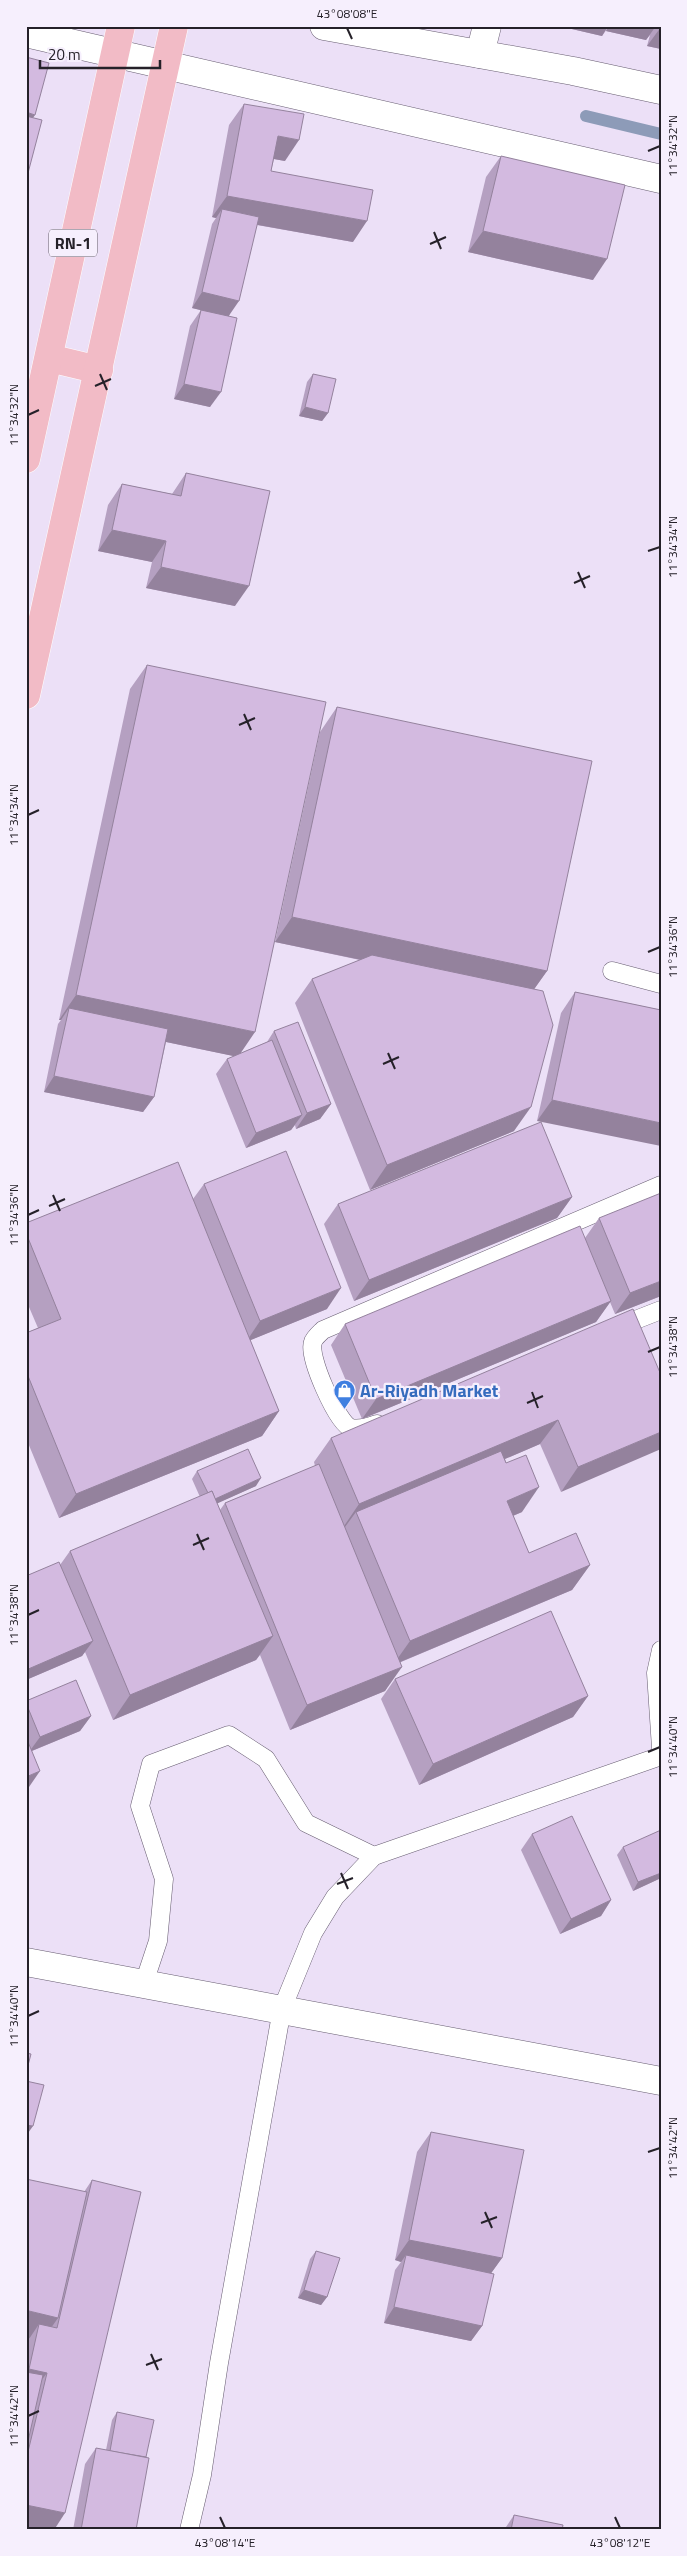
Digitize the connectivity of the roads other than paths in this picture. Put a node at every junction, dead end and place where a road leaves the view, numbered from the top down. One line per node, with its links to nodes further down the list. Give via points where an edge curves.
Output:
1 (120, 26): 6 (main road, RN-1)
2 (174, 26): 8 (main road)
3 (324, 26): 7 (main road)
4 (487, 26): 7 (main road)
5 (26, 33): 6 (main road)
6 (114, 54): 8 (main road); 11 (main road, RN-1)
7 (480, 54): 9 (main road)
8 (168, 65): 10 (main road); 12 (main road)
9 (661, 90)
10 (661, 179)
11 (49, 358): 12 (main road); 13 (main road, RN-1)
12 (98, 370): 14 (main road)
13 (26, 459)
14 (26, 696)
15 (612, 971): 16 (lane)
16 (661, 984)
17 (661, 1185): 20 (lane, via 323,1330 313,1341 312,1355 338,1417 349,1427 365,1429)
18 (661, 1310): 19 (lane)
19 (596, 1336)
20 (393, 1418)
21 (661, 1650): 22 (lane, via 656,1673)
22 (661, 1748)
23 (661, 1756): 24 (lane)
24 (374, 1856): 26 (lane, via 306,1823 266,1759 228,1735 150,1764 140,1806 164,1879 158,1941); 27 (lane, via 335,1897 313,1933)
25 (26, 1962): 26 (main road)
26 (144, 1984): 27 (main road)
27 (282, 2008): 28 (main road); 29 (lane, via 202,2475)
28 (661, 2081)
29 (189, 2530)

